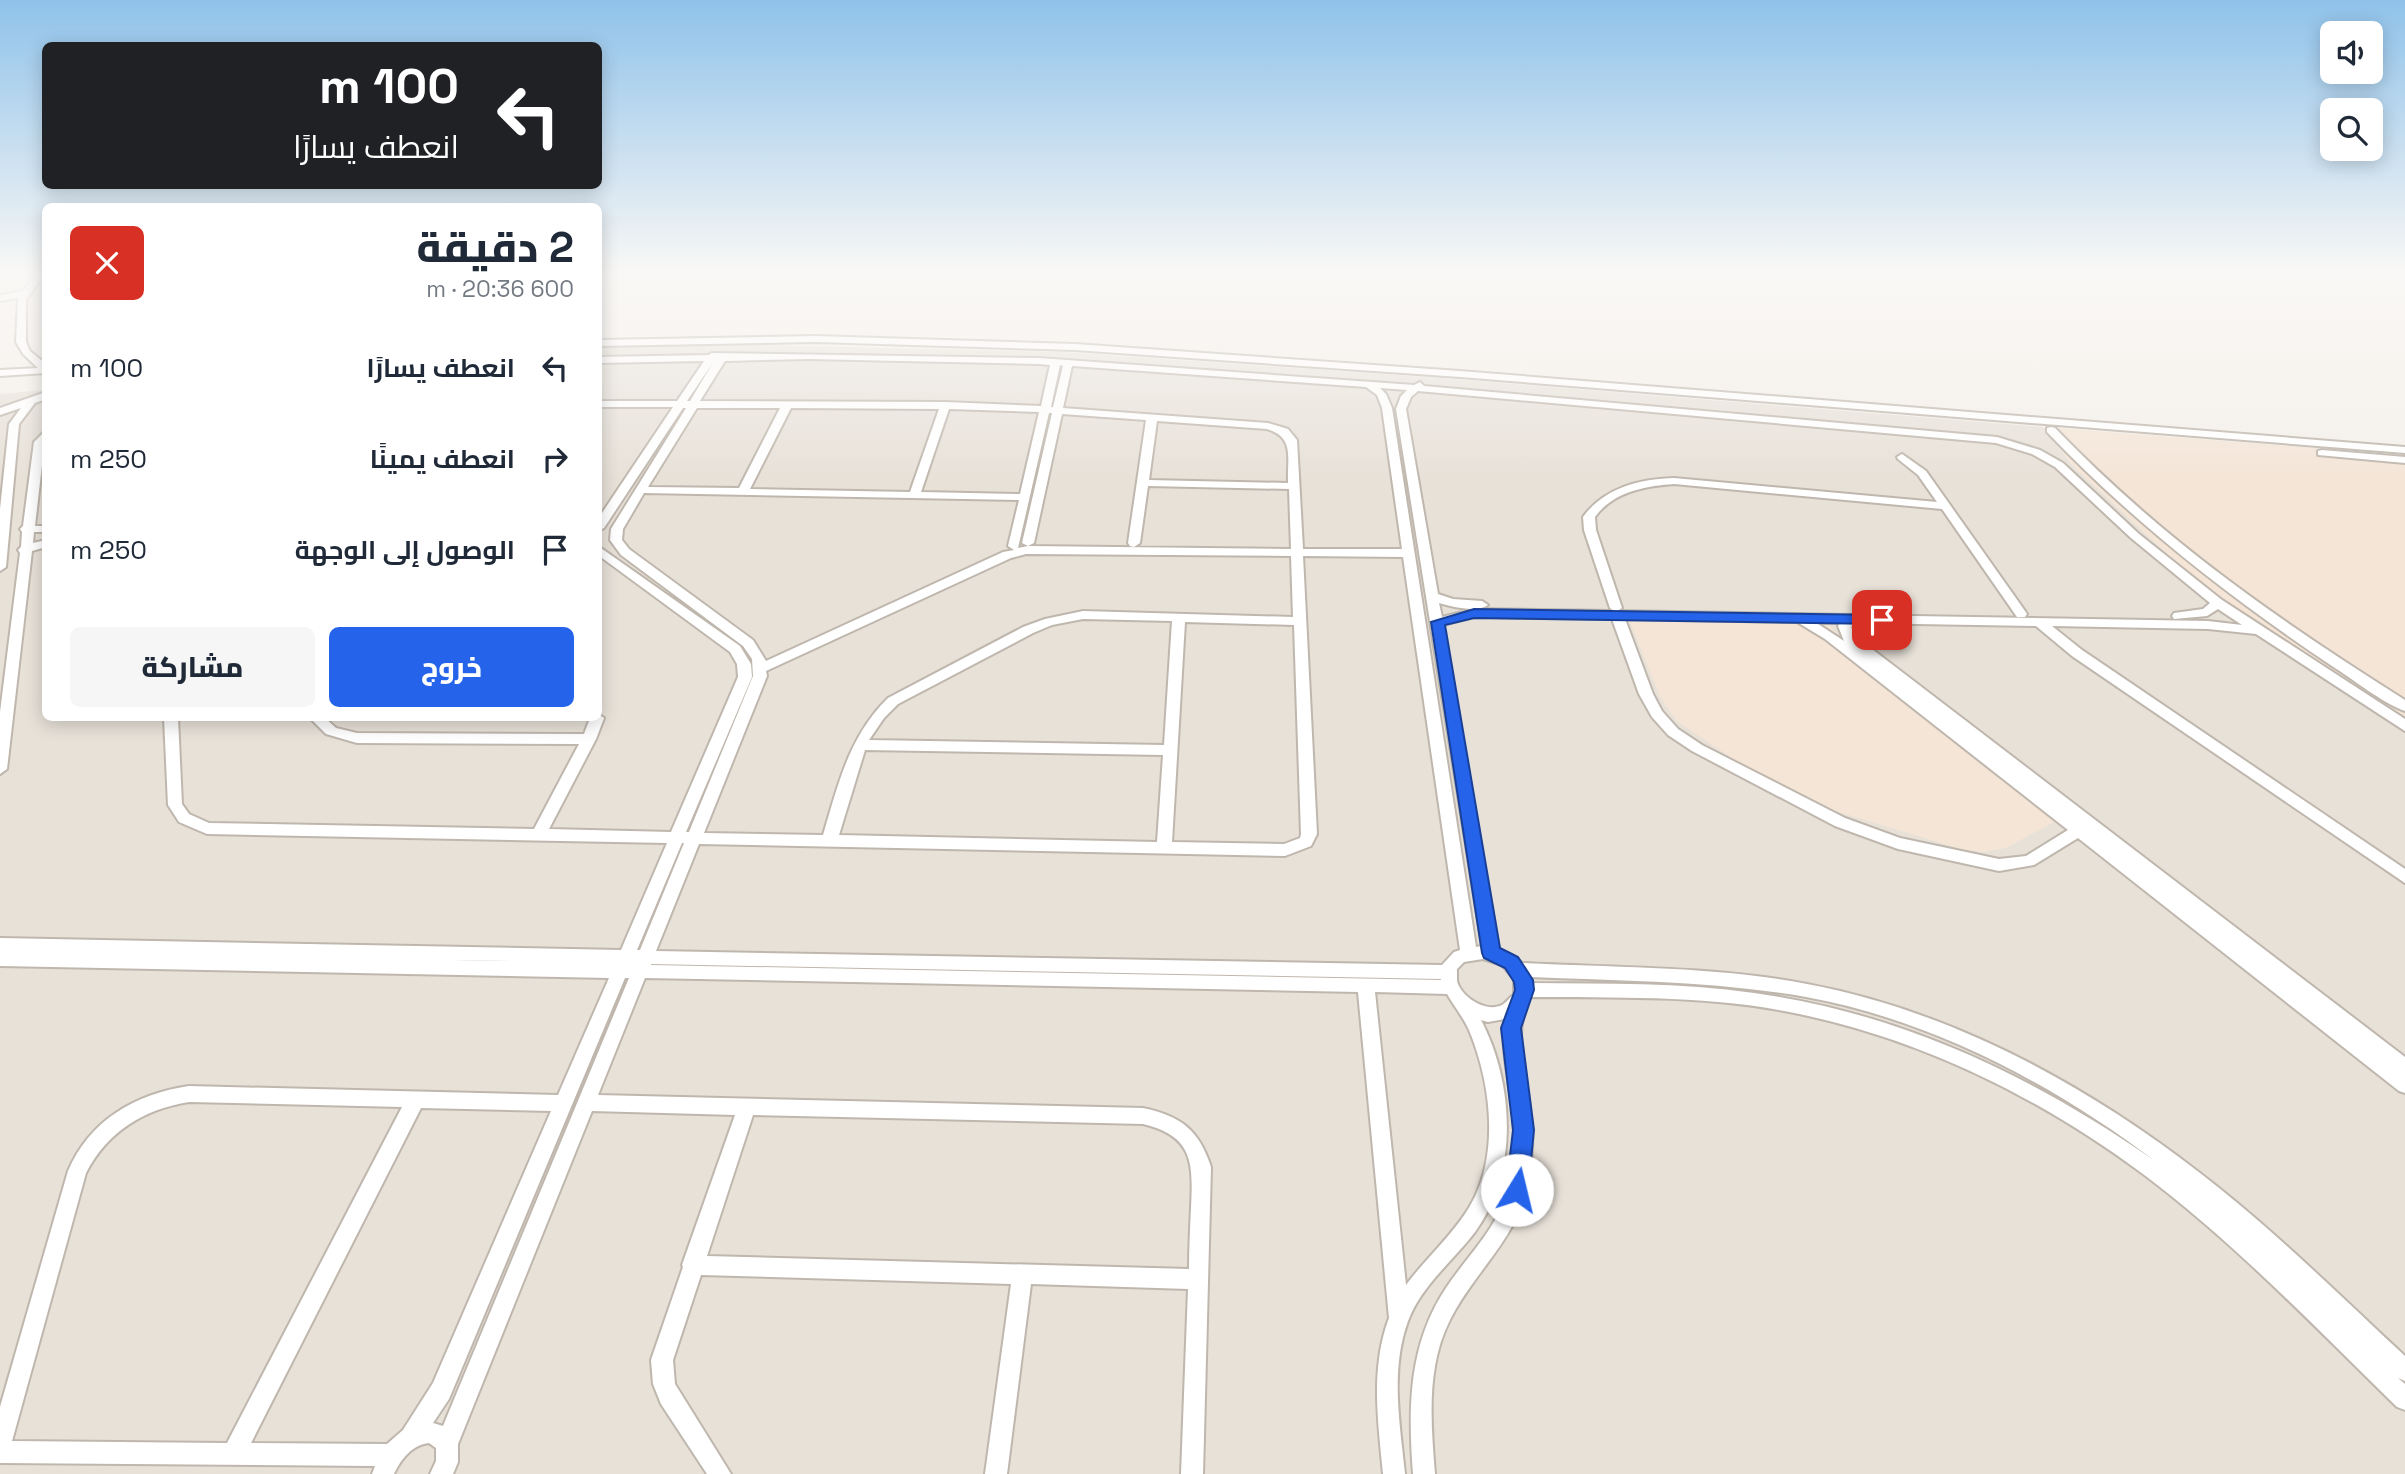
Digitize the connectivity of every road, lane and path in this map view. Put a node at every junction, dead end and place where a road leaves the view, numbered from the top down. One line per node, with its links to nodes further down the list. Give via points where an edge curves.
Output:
1 (21, 343): 10 (street)
2 (788, 343): 5 (street, via 797,345)
3 (822, 343): 4 (street)
4 (851, 345): 5 (street); 13 (street); 15 (street, via 1085,347)
5 (786, 350): 6 (street)
6 (602, 353)
7 (718, 356): 8 (street); 9 (street); 21 (street)
8 (602, 360)
9 (1062, 363): 13 (street); 24 (street)
10 (42, 366)
11 (42, 370): 12 (street)
12 (0, 373)
13 (1366, 381): 14 (street); 54 (street, via 1381,394 1387,408)
14 (1420, 385): 17 (street); 36 (street, via 1987,438 2036,452); 57 (street, via 1403,400 1401,409)
15 (1585, 385): 16 (street); 17 (street, via 1604,390)
16 (1668, 391): 19 (street, via 1666,396); 31 (street)
17 (1601, 395): 19 (street)
18 (40, 399): 25 (street); 29 (street, via 14,424)
19 (1688, 401): 28 (street)
20 (602, 404): 21 (street)
21 (687, 404): 22 (street); 34 (street)
22 (787, 405): 23 (street); 40 (street)
23 (945, 405): 24 (street); 41 (street)
24 (1051, 409): 26 (street); 33 (street)
25 (0, 412)
26 (1152, 416): 37 (street); 38 (street, via 1280,429 1292,440)
27 (0, 430): 29 (street)
28 (2051, 430): 31 (street); 35 (street)
29 (13, 431): 56 (street)
30 (42, 438): 45 (street)
31 (2404, 453)
32 (1902, 457): 43 (street, via 1922,473)
33 (1039, 464): 42 (street); 47 (street)
34 (648, 465): 39 (street); 44 (street)
35 (2089, 470): 36 (street); 73 (street, via 2159,534 2241,599)
36 (2067, 472): 58 (street, via 2135,536)
37 (1142, 483): 38 (street); 48 (street)
38 (1294, 486): 52 (street)
39 (641, 490): 40 (street); 72 (street, via 617,530 618,545 748,643)
40 (743, 492): 41 (street)
41 (914, 495): 42 (street)
42 (1025, 497): 50 (street)
43 (1943, 506): 61 (street, via 1674,481 1643,484 1598,505 1589,517); 62 (street)
44 (602, 523)
45 (26, 529): 46 (street); 53 (street)
46 (42, 529)
47 (1028, 543): 48 (street); 50 (street)
48 (1133, 543): 51 (street)
49 (42, 544): 53 (street)
50 (1014, 546): 59 (street)
51 (1165, 547): 52 (street); 59 (street, via 1016,552)
52 (1297, 548): 54 (street); 67 (street)
53 (24, 550): 82 (street)
54 (1408, 550): 90 (street)
55 (602, 552): 74 (street, via 739,653 745,677)
56 (0, 567)
57 (1434, 597): 60 (street); 68 (street)
58 (2218, 603): 66 (street, via 2201,614); 70 (street)
59 (886, 606): 72 (street)
60 (1492, 609): 61 (street); 68 (street)
61 (1617, 612): 62 (street); 64 (street); 83 (street, via 1646,694 1664,723 1697,748 1822,814 1898,843 1999,865 2029,861)
62 (2021, 614): 66 (street)
63 (1179, 618): 67 (street); 80 (street, via 1083,615 1038,625 892,701 872,721); 81 (street)
64 (1795, 619): 65 (street); 71 (street)
65 (1856, 620): 69 (street); 71 (street, via 1844,626 1844,632)
66 (2162, 620): 69 (street); 70 (street)
67 (1300, 621): 87 (street, via 1306,842 1285,850)
68 (1438, 622): 91 (street)
69 (2039, 622): 88 (street, via 2087,660)
70 (2258, 631): 78 (street)
71 (1861, 655): 83 (street); 100 (street)
72 (760, 664): 74 (street, via 758,684)
73 (2405, 706)
74 (736, 720): 85 (street)
75 (171, 721): 84 (street, via 175,805 184,818 198,826)
76 (320, 721): 79 (street, via 331,731 356,738)
77 (596, 721): 79 (street)
78 (2405, 726)
79 (589, 739): 84 (street)
80 (860, 745): 81 (street); 86 (street)
81 (1170, 750): 87 (street)
82 (0, 769)
83 (2078, 831): 101 (street)
84 (538, 836): 85 (street)
85 (686, 839): 86 (street); 93 (street); 94 (street)
86 (829, 842): 87 (street)
87 (1164, 848)
88 (2405, 877)
89 (0, 945): 93 (street)
90 (1469, 953): 91 (street); 96 (street, via 1455,960)
91 (1491, 953): 95 (street)
92 (0, 960): 93 (street)
93 (625, 964): 94 (street); 103 (street)
94 (643, 964): 96 (street); 97 (street); 104 (street)
95 (1519, 970): 98 (street); 110 (street, via 1680,976 1784,987 1892,1013 1977,1045 2053,1086 2165,1159 2240,1218)
96 (1448, 980): 97 (street); 99 (street)
97 (1366, 986): 109 (street)
98 (1521, 997): 99 (street, via 1506,1011 1489,1013); 111 (street, via 1685,994 1781,1003 1866,1024 1969,1062 2044,1098 2146,1166 2197,1206); 125 (street, via 1511,1040 1524,1130 1519,1180 1503,1231 1451,1298 1432,1336 1419,1410)
99 (1464, 1005): 109 (street, via 1488,1062 1497,1127 1494,1162 1476,1213)
100 (2405, 1067)
101 (2405, 1086)
102 (416, 1099): 103 (street); 116 (street, via 189,1094 153,1102 116,1122 88,1151 77,1171); 118 (street)
103 (565, 1103): 114 (street, via 442,1391)
104 (586, 1103): 105 (street); 115 (street)
105 (747, 1107): 106 (street); 108 (street, via 1143,1116 1166,1122 1193,1145 1202,1167)
106 (692, 1265): 107 (street); 121 (street, via 664,1348 661,1371 669,1396)
107 (1022, 1275): 108 (street); 122 (street)
108 (1198, 1279): 123 (street)
109 (1399, 1318): 124 (street, via 1387,1382)
110 (2355, 1323): 111 (street); 112 (street)
111 (2338, 1336): 113 (street)
112 (2405, 1370)
113 (2405, 1399)
114 (411, 1437): 115 (street, via 437,1434); 119 (street)
115 (447, 1444): 120 (street)
116 (0, 1445)
117 (0, 1452): 118 (street)
118 (234, 1453): 119 (street)
119 (387, 1464)
120 (443, 1473)
121 (720, 1474)
122 (996, 1474)
123 (1192, 1474)
124 (1394, 1474)
125 (1424, 1474)

